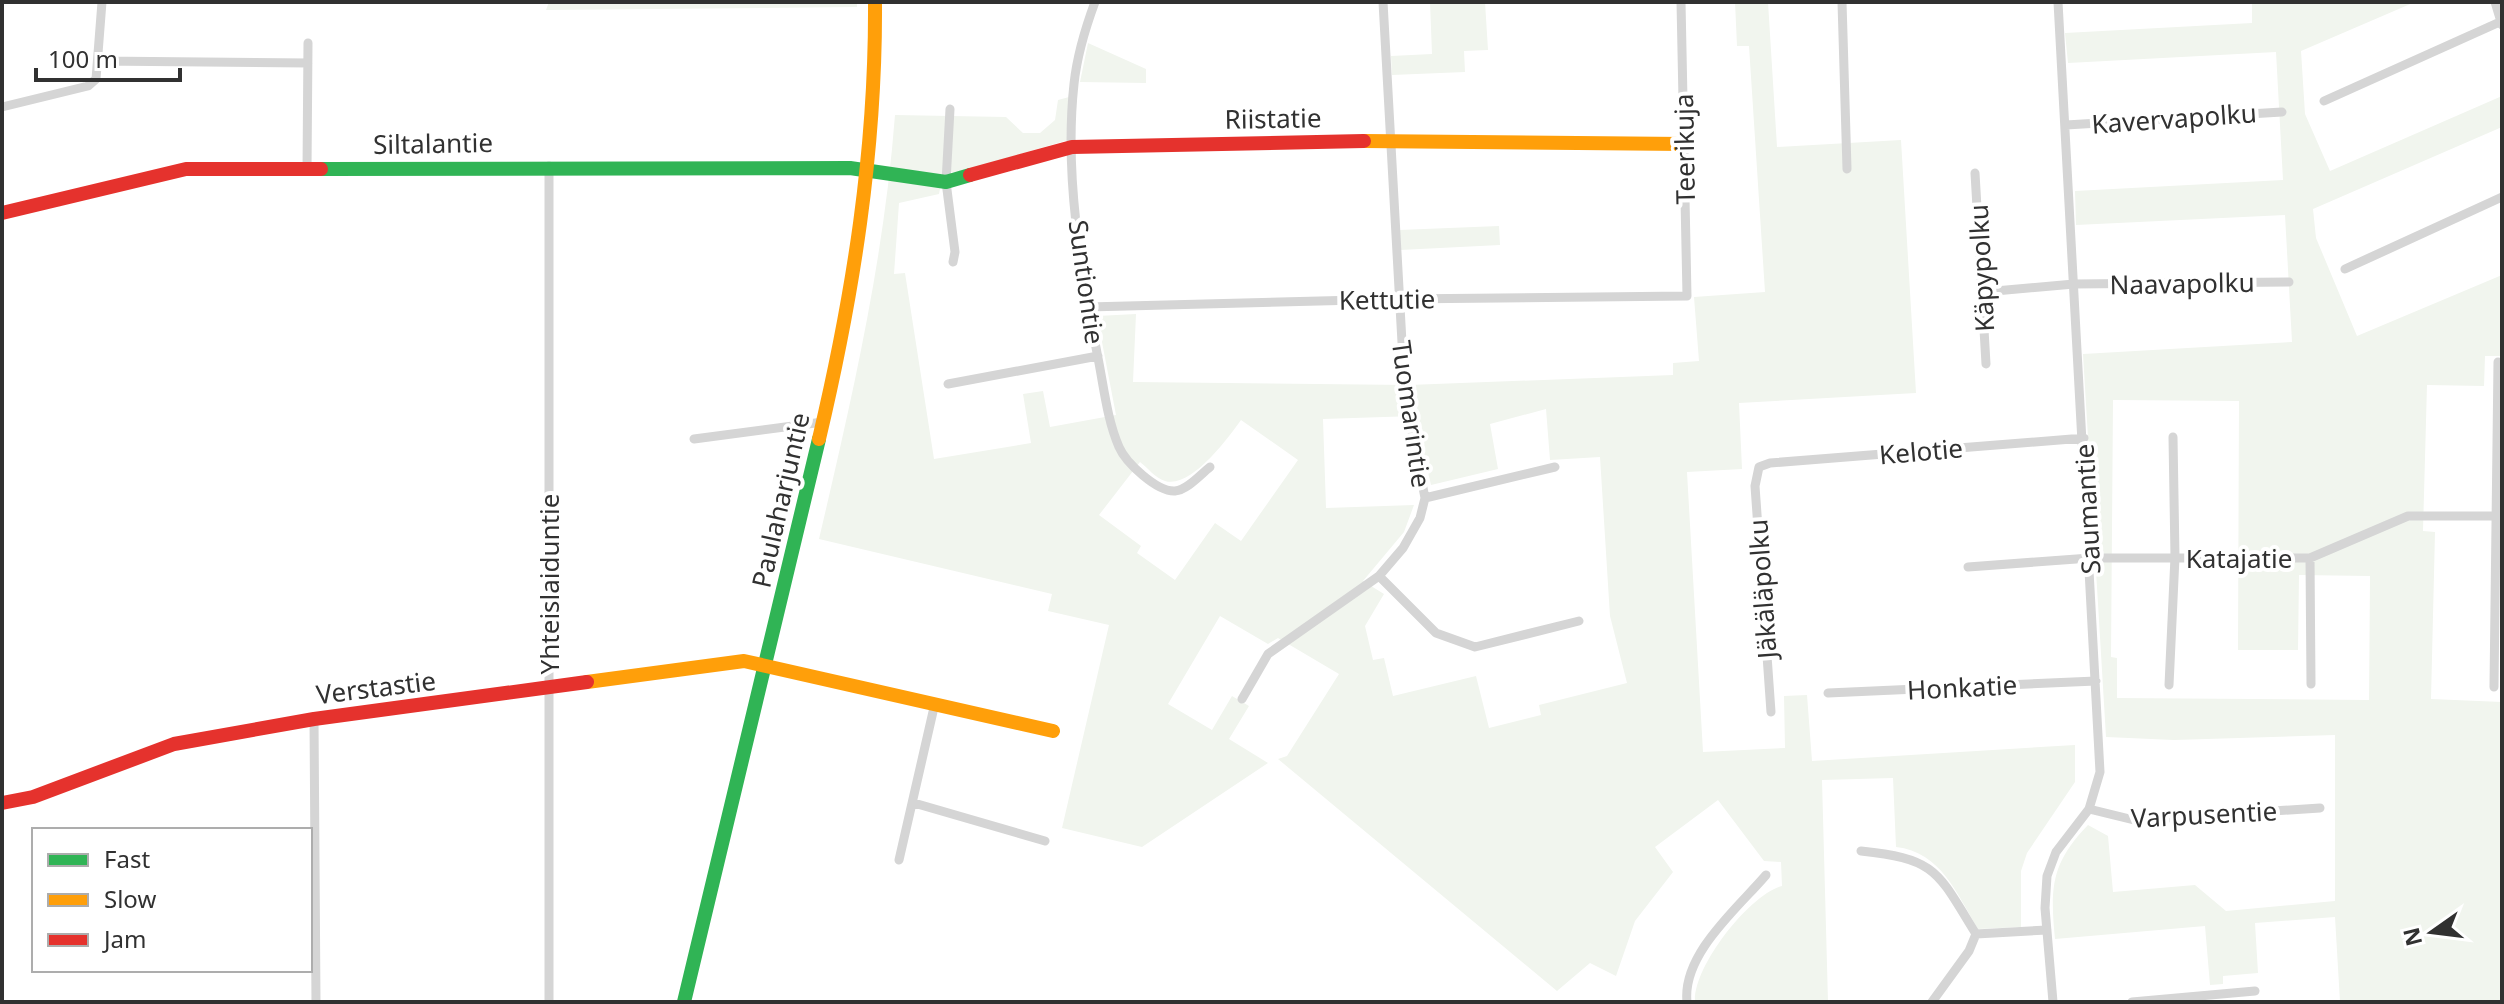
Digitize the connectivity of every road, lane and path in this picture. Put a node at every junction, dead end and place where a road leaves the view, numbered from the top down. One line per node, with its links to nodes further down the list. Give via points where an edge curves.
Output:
1 (102, 2): 11 (street)
2 (875, 2): 24 (street, Paulaharjuntie, via 877,66)
3 (1095, 2): 20 (street, Suntiontie, via 1079,46)
4 (1383, 2): 18 (street, Tuomarintie)
5 (1681, 2): 19 (street, Teerikuja)
6 (1842, 2): 23 (street)
7 (2058, 2): 17 (street, Saumantie)
8 (2495, 2): 9 (street)
9 (2501, 23): 13 (street)
10 (308, 43): 12 (street)
11 (99, 61): 12 (street); 14 (street, via 96,79 88,86)
12 (308, 63): 22 (street)
13 (2324, 101)
14 (2, 107)
15 (950, 109): 26 (street)
16 (2282, 112): 17 (street, Kavervapolku)
17 (2066, 125): 32 (street, Saumantie)
18 (1390, 140): 19 (street, Riistatie); 20 (street, Riistatie); 35 (street, Tuomarintie)
19 (1684, 144): 34 (street, Teerikuja)
20 (1072, 147): 26 (street, Riistatie); 36 (street, Suntiontie)
21 (549, 166): 22 (street, Siltalantie); 24 (street, Siltalantie, via 850,168); 61 (street, Yhteislaiduntie)
22 (307, 169): 28 (street, Siltalantie, via 186,169)
23 (1847, 169)
24 (869, 173): 26 (street, Riistatie); 41 (street, Paulaharjuntie, via 848,314)
25 (1975, 173): 33 (street, Käpypolku)
26 (946, 182): 29 (street)
27 (2502, 197): 30 (street)
28 (2, 213)
29 (953, 262)
30 (2345, 269)
31 (2289, 282): 32 (street, Naavapolku)
32 (2074, 284): 33 (street, Naavapolku); 43 (street, Saumantie)
33 (1984, 292): 39 (street, Käpypolku)
34 (1687, 296): 35 (street, Kettutie)
35 (1398, 299): 36 (street, Kettutie); 48 (street, Tuomarintie, via 1405,396)
36 (1088, 307): 37 (street, Suntiontie)
37 (1098, 356): 40 (street); 45 (street, Suntiontie, via 1111,425 1130,462 1171,491 1182,489)
38 (2498, 362): 49 (street)
39 (1986, 364)
40 (948, 384)
41 (823, 422): 44 (street); 56 (street, Paulaharjuntie)
42 (2173, 437): 50 (street)
43 (2084, 438): 47 (street, Kelotie); 51 (street, Saumantie)
44 (694, 439)
45 (1210, 467)
46 (1555, 467): 48 (street)
47 (1759, 467): 65 (street, Jäkäläpolku, via 1755,486)
48 (1425, 498): 54 (street, Tuomarintie, via 1403,548)
49 (2499, 516): 52 (street, Katajatie, via 2408,516); 60 (street)
50 (2175, 557): 51 (street, Katajatie); 52 (street, Katajatie); 59 (street)
51 (2090, 558): 53 (street, Katajatie); 57 (street, Saumantie)
52 (2310, 558): 58 (street)
53 (1968, 567)
54 (1379, 576): 55 (street, via 1436,633 1475,647); 63 (street, Tuomarintie, via 1268,654)
55 (1579, 621)
56 (765, 664): 61 (street, Verstastie, via 744,661); 64 (street, Verstastie); 81 (street, Paulaharjuntie)
57 (2096, 681): 62 (street, Honkatie); 71 (street, Saumantie, via 2100,772)
58 (2311, 684)
59 (2169, 685)
60 (2494, 687)
61 (549, 690): 66 (street, Verstastie); 80 (street, Yhteislaiduntie)
62 (1828, 693)
63 (1242, 699)
64 (935, 703): 67 (street, Verstastie); 69 (street)
65 (1771, 712)
66 (314, 719): 68 (street, Verstastie, via 174,744 33,797); 79 (street)
67 (1053, 731)
68 (2, 803)
69 (914, 803): 72 (street); 74 (street)
70 (2320, 808): 71 (street, Varpusentie, via 2134,820)
71 (2089, 809): 76 (street, Saumantie, via 2056,852 2047,876)
72 (1045, 841)
73 (1861, 851): 77 (street, via 1908,856 1929,867)
74 (899, 860)
75 (1766, 875): 82 (street, via 1701,951 1686,990)
76 (2047, 930): 77 (street); 84 (street, Saumantie)
77 (1976, 934): 83 (street)
78 (2255, 991): 85 (street)
79 (316, 1002)
80 (549, 1002)
81 (684, 1002)
82 (1687, 1002)
83 (1932, 1002)
84 (2053, 1002)
85 (2132, 1002)

